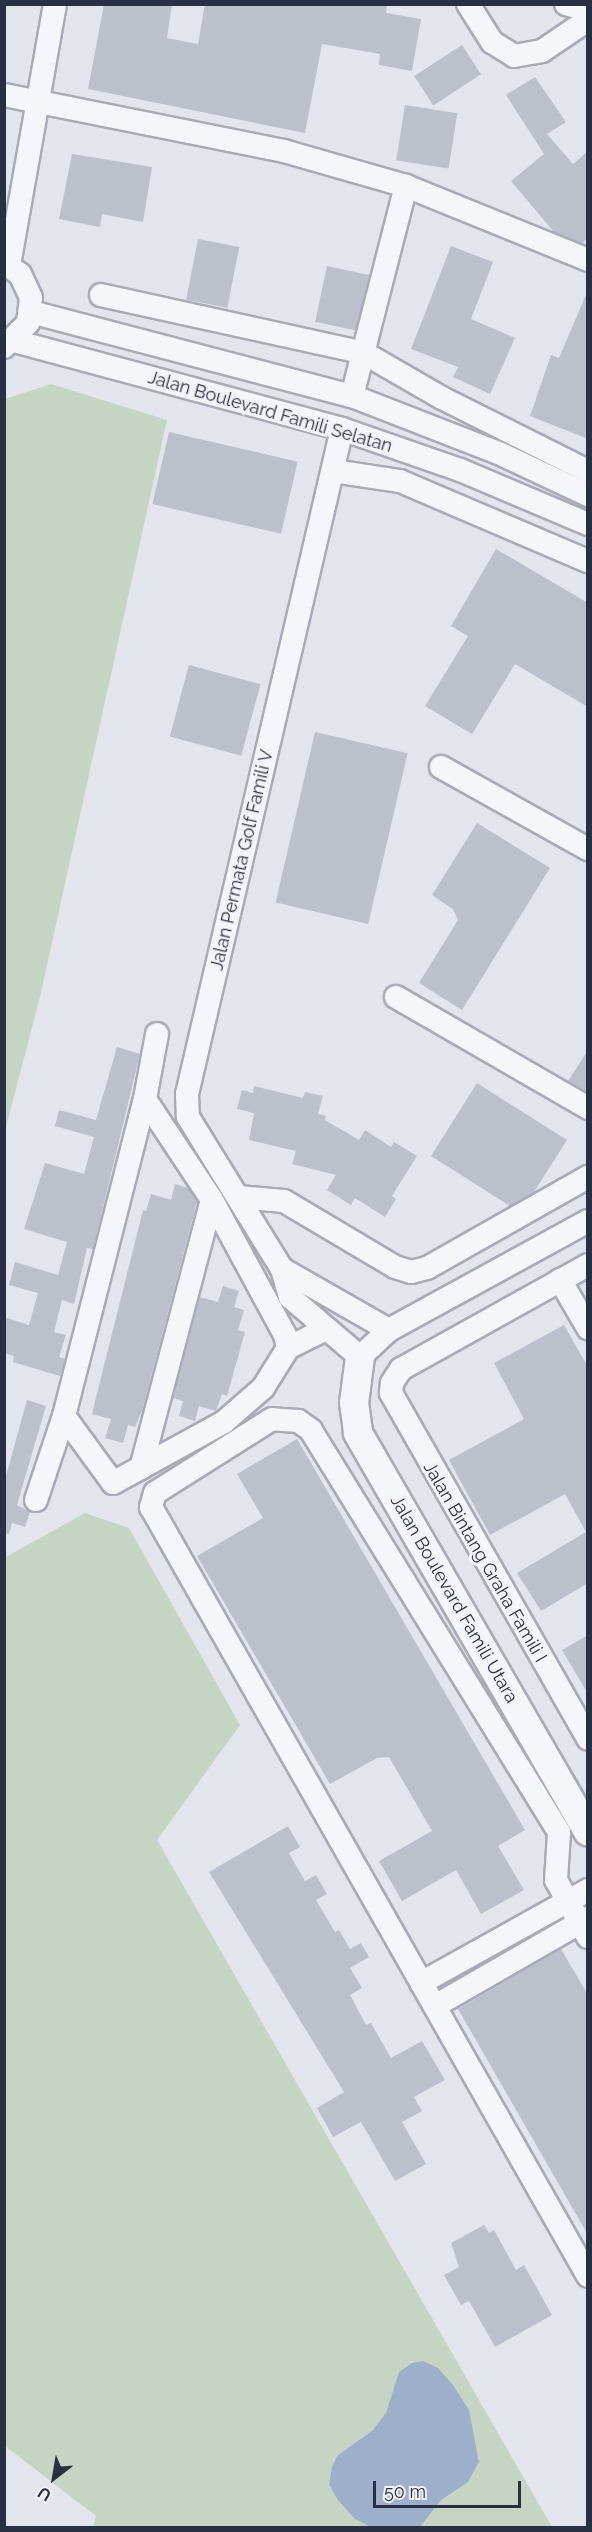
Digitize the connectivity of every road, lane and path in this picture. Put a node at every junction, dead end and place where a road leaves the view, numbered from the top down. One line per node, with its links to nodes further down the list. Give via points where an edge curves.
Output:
1 (55, 4): 7 (street)
2 (468, 4): 5 (street, via 492,42 514,56 542,51)
3 (566, 4): 4 (street)
4 (588, 10)
5 (588, 20)
6 (4, 94): 7 (street)
7 (36, 102): 8 (street, via 284,151); 10 (street)
8 (406, 186): 9 (street); 14 (street)
9 (588, 260)
10 (7, 264): 12 (street, via 27,285)
11 (101, 295): 14 (street)
12 (31, 312): 13 (street, via 28,323); 15 (street, Jalan Boulevard Famili Selatan)
13 (9, 344): 16 (street, Jalan Boulevard Famili Selatan)
14 (364, 353): 15 (street); 18 (street, via 442,398)
15 (352, 396): 19 (street, Jalan Boulevard Famili Selatan, via 503,455)
16 (342, 429): 17 (street, Jalan Permata Golf Famili V); 20 (street, Jalan Boulevard Famili Selatan, via 460,470)
17 (333, 471): 21 (street, via 400,481); 29 (street, Jalan Permata Golf Famili V, via 187,1094 188,1118)
18 (588, 471)
19 (588, 495)
20 (588, 524)
21 (588, 561)
22 (441, 767): 23 (street)
23 (588, 849)
24 (396, 997): 27 (street)
25 (157, 1034): 26 (street)
26 (145, 1099): 30 (street); 40 (street)
27 (588, 1108)
28 (588, 1177): 29 (street, via 427,1268 411,1272 395,1267 284,1201)
29 (238, 1197): 33 (street, Jalan Permata Golf Famili V)
30 (212, 1200): 38 (street, via 278,1319); 41 (street)
31 (588, 1221): 37 (street)
32 (588, 1265): 34 (street)
33 (282, 1269): 36 (street, Jalan Permata Golf Famili V, via 290,1297); 37 (street, Jalan Permata Golf Famili V)
34 (560, 1280): 35 (street); 43 (street, Jalan Bintang Graha Famili I, via 401,1369 392,1383 393,1402)
35 (588, 1328)
36 (326, 1329): 38 (street); 39 (street, Jalan Permata Golf Famili V)
37 (389, 1330): 39 (street)
38 (288, 1348): 41 (street, via 263,1388 243,1409)
39 (360, 1357): 44 (street, Jalan Boulevard Famili Utara, via 354,1403 358,1433)
40 (64, 1416): 41 (street, via 113,1483); 42 (street)
41 (141, 1468)
42 (36, 1500)
43 (588, 1739)
44 (588, 1831)
45 (588, 1890): 46 (street)
46 (567, 1901): 47 (street); 48 (street); 48 (street, via 555,1872 559,1832 311,1430 298,1420 272,1419 154,1493 151,1507)
47 (585, 1926): 49 (street)
48 (421, 1983): 49 (street)
49 (435, 2006): 50 (street)
50 (588, 2276)

